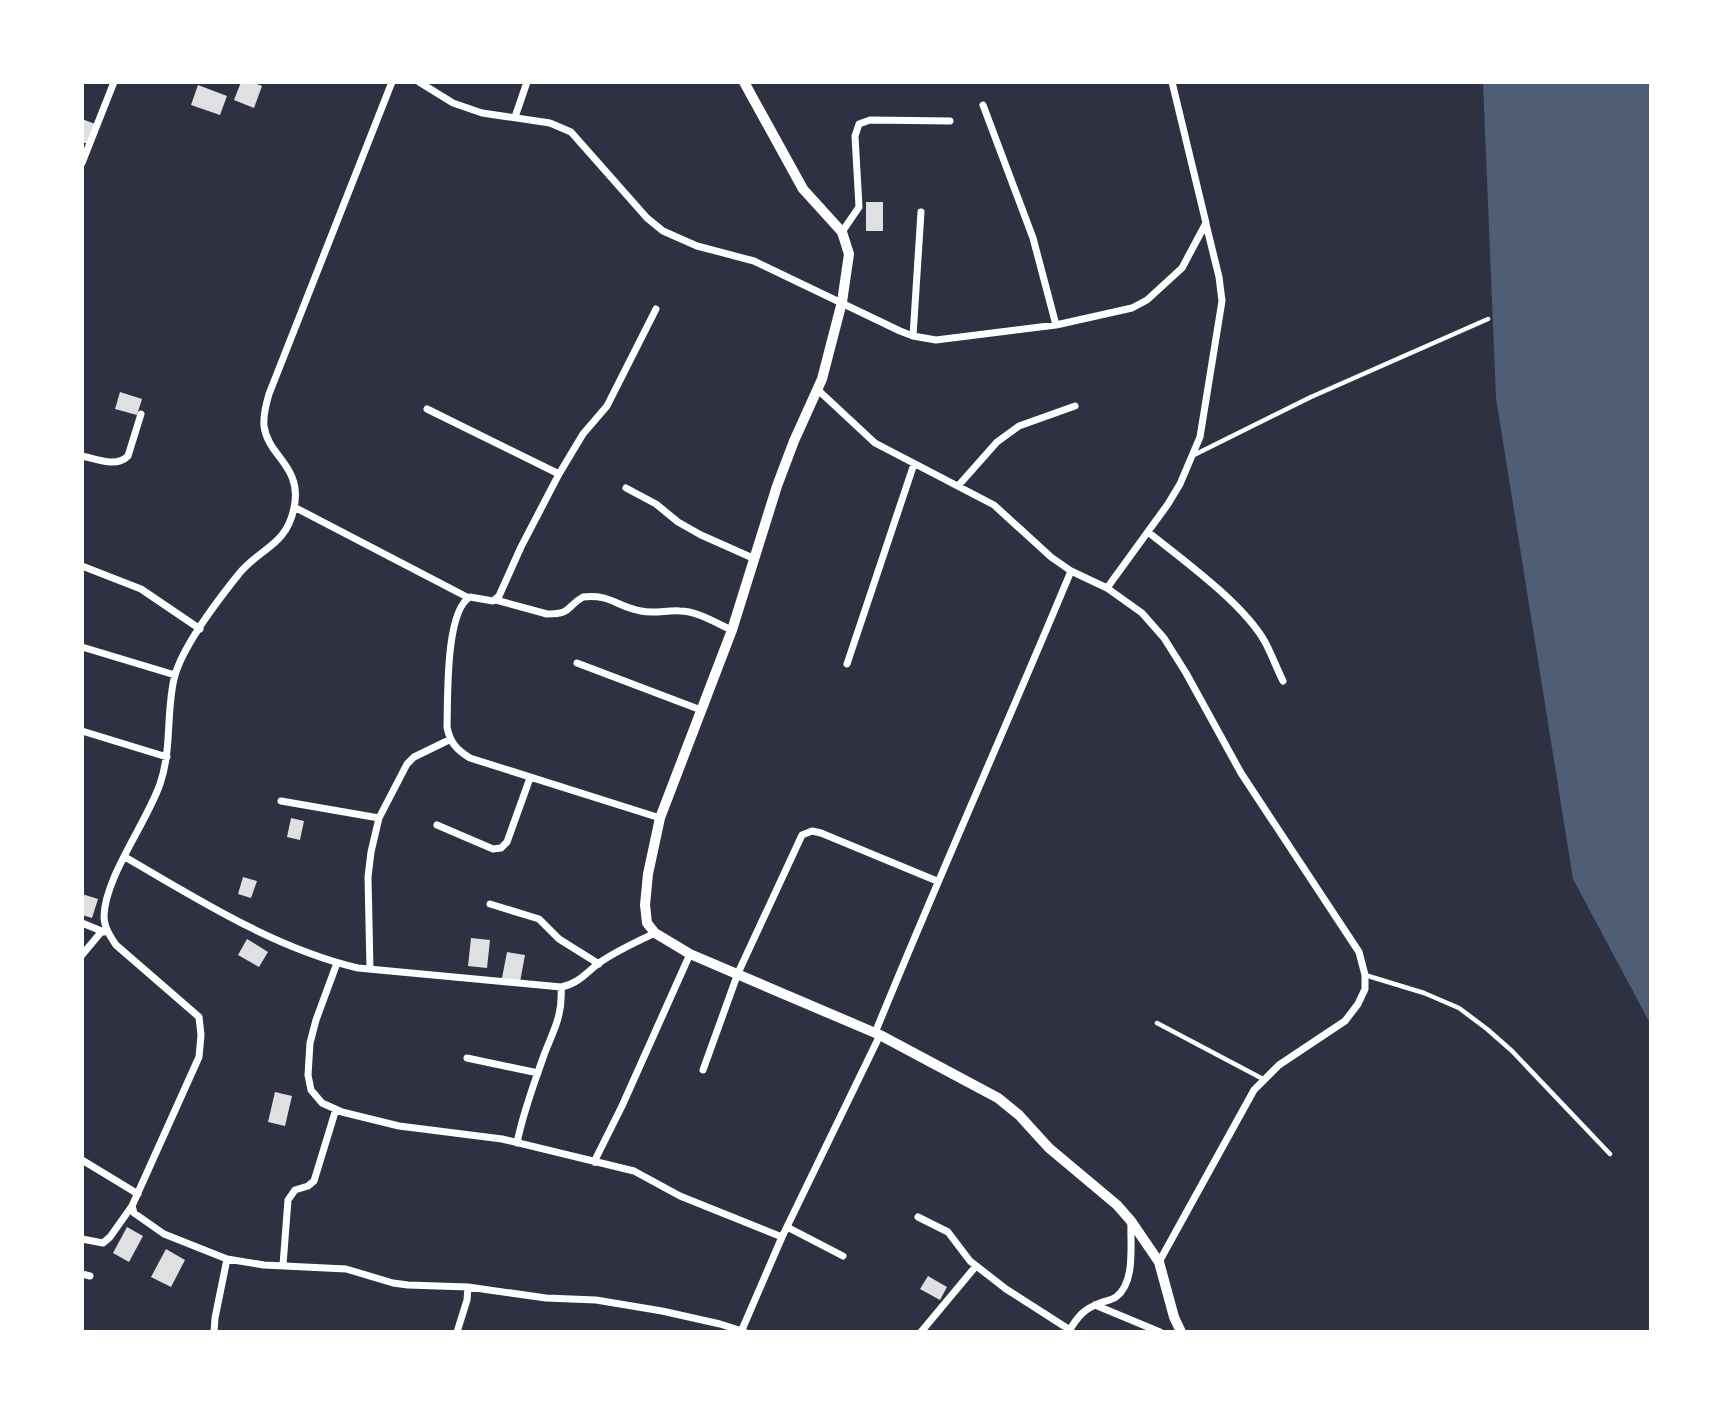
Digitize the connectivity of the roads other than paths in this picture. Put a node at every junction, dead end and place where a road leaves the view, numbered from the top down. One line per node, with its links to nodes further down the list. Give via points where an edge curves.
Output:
1 (114, 82): 10 (street)
2 (392, 82): 29 (street, via 264,412 270,442 293,477)
3 (419, 82): 8 (street, via 453,103)
4 (527, 82): 8 (street)
5 (744, 82): 13 (main road, via 803,189)
6 (1172, 82): 12 (street)
7 (984, 105): 17 (street, via 1033,238)
8 (515, 117): 14 (street, via 571,132 663,231 697,246 754,261)
9 (950, 121): 13 (street, via 870,120 859,124 855,136 859,207)
10 (82, 163)
11 (921, 212): 18 (street)
12 (1206, 223): 17 (street, via 1182,268 1147,300 1132,308); 24 (street, via 1222,301)
13 (842, 232): 14 (main road, via 849,254)
14 (842, 302): 18 (street); 19 (main road)
15 (656, 309): 26 (street, via 607,406)
16 (1488, 319): 24 (lane, via 1311,397)
17 (1056, 325): 18 (street, via 936,340)
18 (913, 336)
19 (818, 390): 25 (street, via 875,443); 31 (main road, via 786,463)
20 (1075, 405): 27 (street, via 1019,426 997,442)
21 (427, 408): 26 (street)
22 (141, 414): 23 (street, via 124,460 114,463)
23 (82, 456)
24 (1193, 456): 30 (street)
25 (914, 464): 27 (street); 41 (street)
26 (559, 474): 36 (street)
27 (958, 486): 33 (street, via 994,505)
28 (626, 488): 31 (street, via 701,535)
29 (294, 507): 35 (street); 37 (street, via 273,547 248,564)
30 (1148, 532): 34 (street); 43 (street, via 1241,613 1265,640)
31 (755, 559): 38 (main road)
32 (82, 566): 37 (street, via 141,589)
33 (1071, 571): 34 (street); 54 (street)
34 (1107, 588): 65 (street, via 1142,613 1164,638 1241,773 1359,952)
35 (467, 597): 36 (street); 46 (street, via 458,612 451,645)
36 (496, 600): 38 (street, via 556,614 565,613 583,597 604,596 634,610 692,613)
37 (200, 629): 42 (street)
38 (732, 629): 44 (main road)
39 (82, 647): 42 (street)
40 (577, 663): 44 (street)
41 (847, 664)
42 (175, 675): 47 (street)
43 (1283, 681)
44 (701, 710): 51 (main road)
45 (82, 730): 47 (street)
46 (449, 740): 48 (street, via 470,758); 50 (street, via 407,764)
47 (167, 757): 53 (street, via 160,785)
48 (530, 778): 51 (street); 52 (street, via 501,848)
49 (281, 801): 50 (street)
50 (379, 818): 63 (street, via 368,877)
51 (660, 818): 58 (main road, via 645,905)
52 (437, 825)
53 (125, 857): 57 (street, via 108,894); 61 (street, via 231,919)
54 (937, 881): 64 (street, via 821,833 806,832); 68 (street)
55 (489, 904): 62 (street, via 539,919 559,940)
56 (82, 923): 57 (street)
57 (105, 932): 59 (street); 78 (street, via 199,1017 199,1057)
58 (655, 933): 60 (main road); 62 (street)
59 (83, 953)
60 (690, 954): 64 (main road); 77 (street)
61 (337, 963): 63 (street); 73 (street, via 310,1043 308,1075 311,1090 322,1103)
62 (599, 964): 66 (street)
63 (370, 969): 66 (street)
64 (738, 973): 68 (main road); 70 (street)
65 (1366, 975): 72 (street, via 1362,996 1345,1021); 75 (lane, via 1459,1008 1511,1051)
66 (561, 987): 71 (street, via 559,1021)
67 (1157, 1023): 72 (lane)
68 (877, 1034): 81 (main road, via 998,1098); 82 (street)
69 (467, 1058): 71 (street)
70 (703, 1070)
71 (538, 1073): 74 (street)
72 (1263, 1079): 87 (street)
73 (336, 1109): 74 (street, via 399,1126); 88 (street, via 314,1181 295,1190 288,1200)
74 (517, 1143): 77 (street)
75 (1610, 1154)
76 (82, 1160): 78 (street)
77 (594, 1162): 83 (street, via 634,1171 680,1196)
78 (138, 1194): 79 (street)
79 (132, 1206): 84 (street, via 103,1243); 86 (street, via 138,1218 164,1234)
80 (918, 1217): 89 (street, via 948,1231)
81 (1132, 1221): 87 (main road); 91 (street, via 1124,1286 1116,1297)
82 (787, 1227): 83 (street); 85 (street)
83 (782, 1237): 92 (street)
84 (82, 1239)
85 (843, 1256)
86 (227, 1259): 88 (street); 94 (street)
87 (1159, 1262): 98 (main road)
88 (284, 1265): 90 (street, via 346,1269 401,1284)
89 (976, 1266): 93 (street); 96 (street)
90 (468, 1287): 92 (street, via 596,1300); 95 (street)
91 (1095, 1305): 93 (street, via 1080,1313); 97 (street)
92 (742, 1331)
93 (1069, 1331)
94 (214, 1332)
95 (457, 1332)
96 (921, 1332)
97 (1160, 1332)
98 (1181, 1332)

